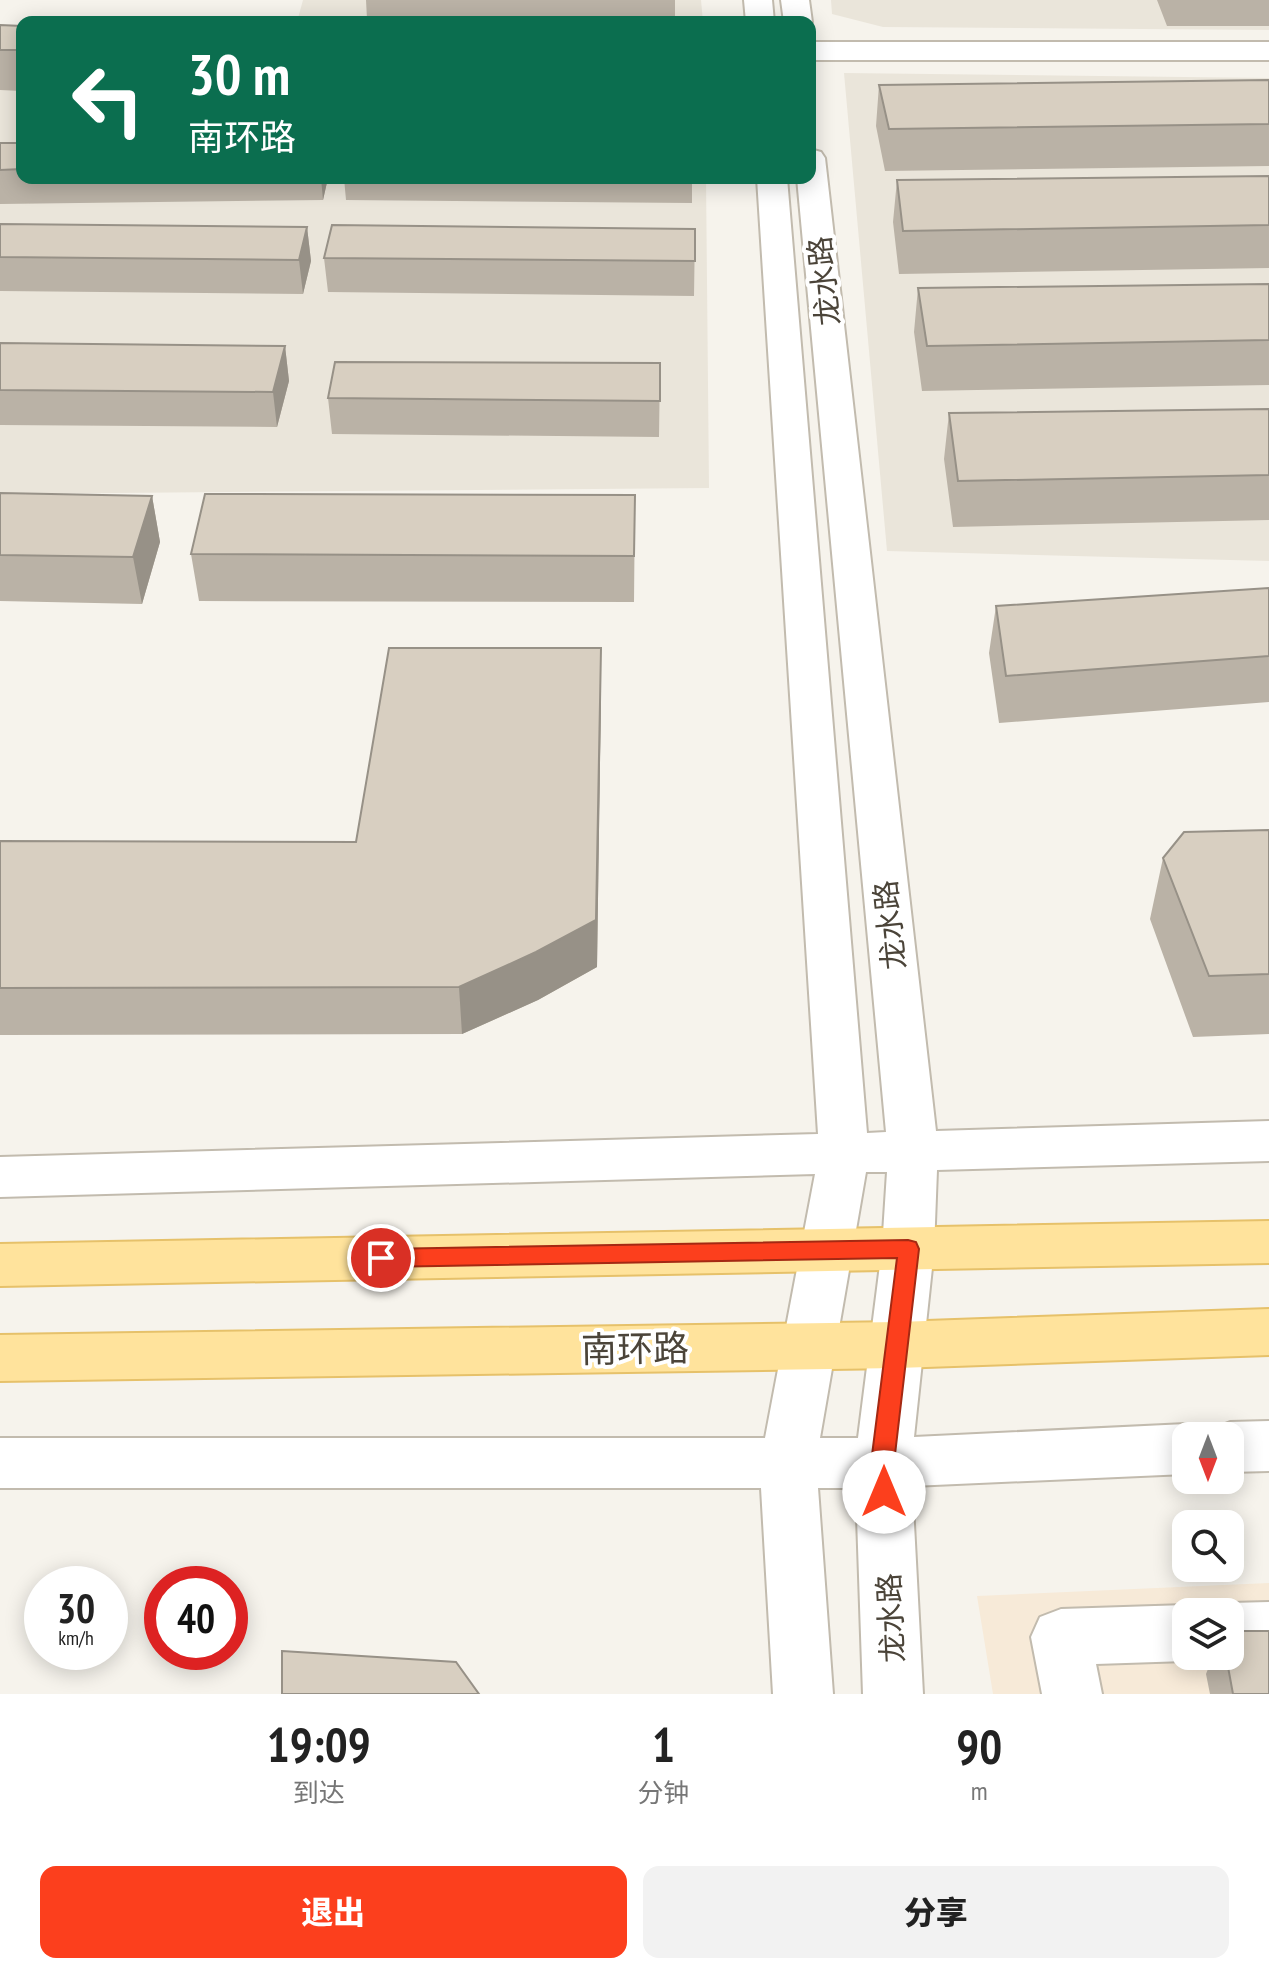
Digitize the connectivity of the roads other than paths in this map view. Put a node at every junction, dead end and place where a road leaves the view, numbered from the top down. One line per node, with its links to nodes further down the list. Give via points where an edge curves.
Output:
1 (816, 51): 2 (street)
2 (1269, 51)
3 (772, 184): 7 (street, 龙水路)
4 (813, 184): 6 (street, 龙水路)
5 (1269, 1141): 6 (street)
6 (913, 1150): 7 (street); 10 (street, 龙水路)
7 (844, 1153): 8 (street); 11 (street, 龙水路)
8 (0, 1177)
9 (1269, 1242): 10 (main road)
10 (908, 1249): 11 (main road); 14 (street, 龙水路)
11 (825, 1250): 12 (main road); 15 (street, 龙水路)
12 (0, 1265)
13 (1269, 1332): 14 (main road, 南环路)
14 (898, 1345): 15 (main road, 南环路); 22 (street, 龙水路)
15 (809, 1346): 16 (main road, 南环路); 21 (street, 龙水路)
16 (0, 1358)
17 (1269, 1446): 18 (street)
18 (1244, 1447)
19 (1172, 1450): 22 (street)
20 (0, 1463): 21 (street)
21 (788, 1463): 22 (street); 26 (street, 龙水路)
22 (883, 1463): 27 (street, 龙水路)
23 (1269, 1630): 24 (street)
24 (1244, 1631)
25 (1172, 1633): 28 (street, via 1061,1637)
26 (803, 1694)
27 (893, 1694)
28 (1072, 1694)

